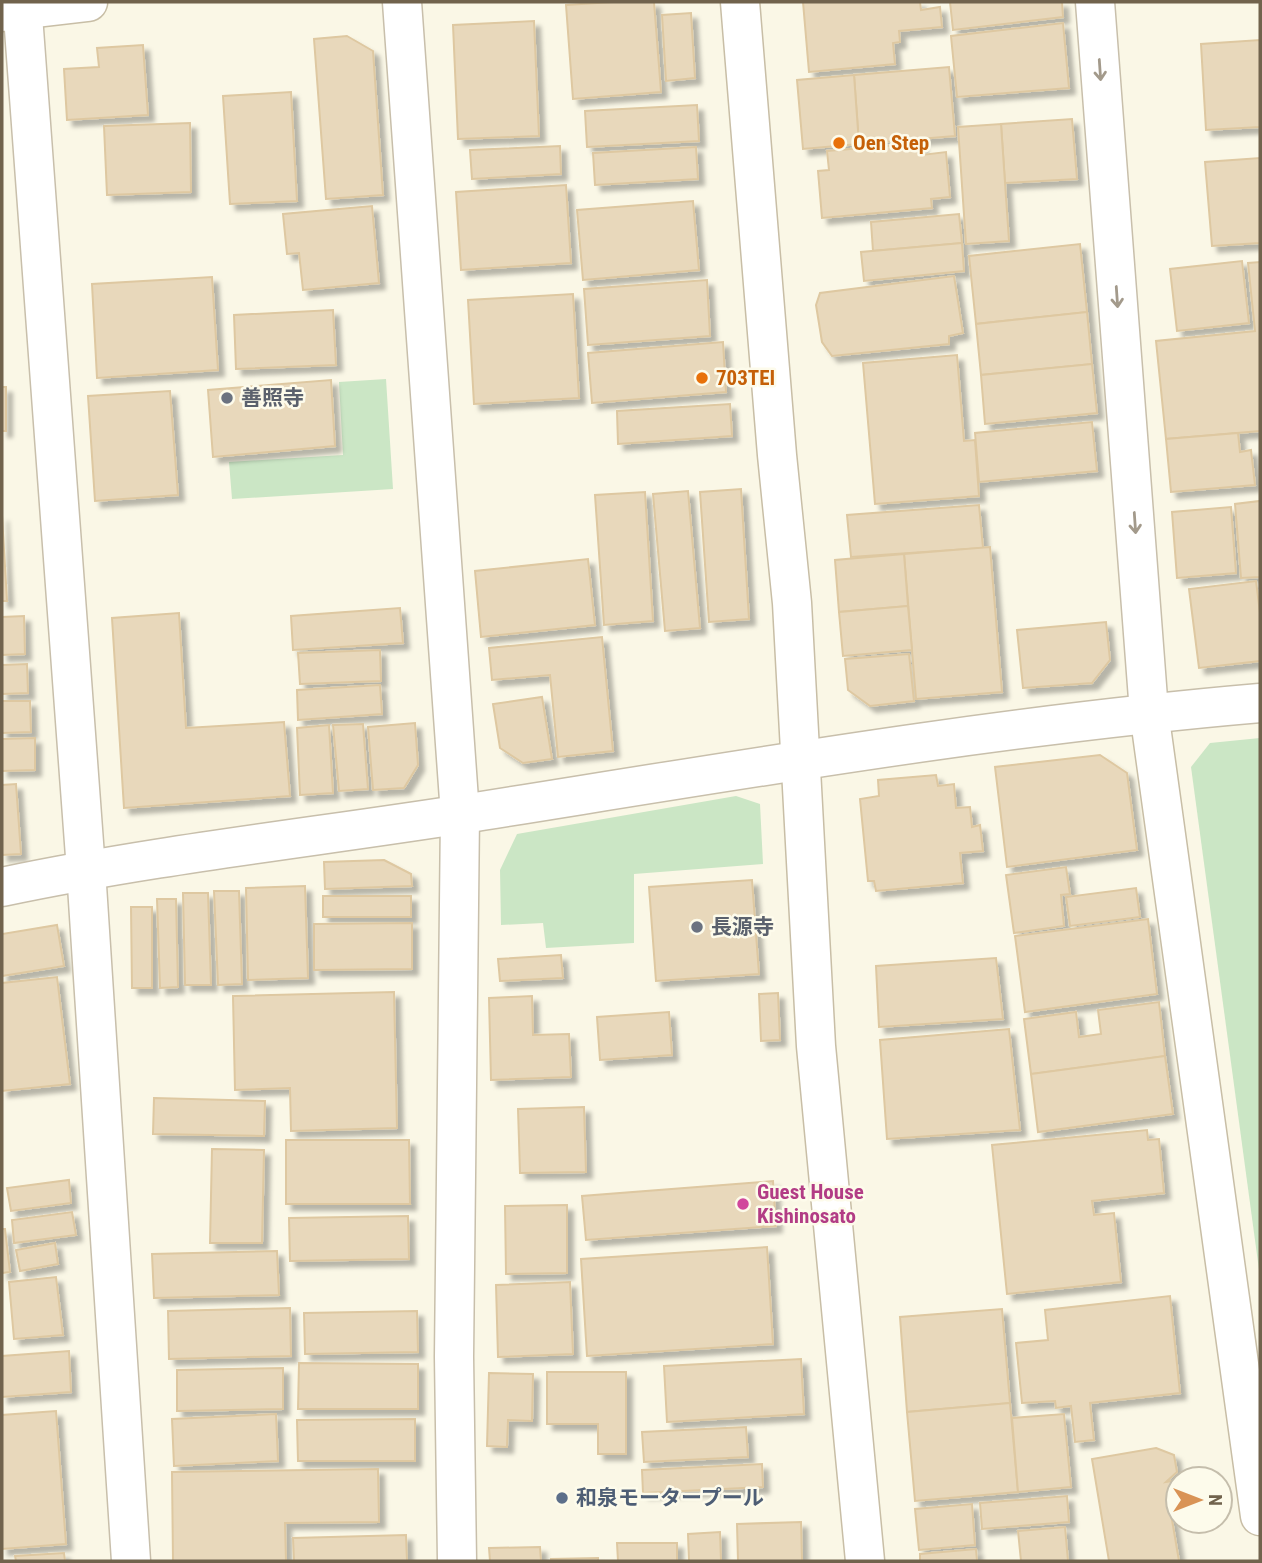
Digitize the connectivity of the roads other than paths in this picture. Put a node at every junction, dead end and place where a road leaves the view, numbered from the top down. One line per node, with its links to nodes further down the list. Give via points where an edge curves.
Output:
1 (88, 2): 5 (street)
2 (402, 2): 9 (street)
3 (740, 2): 8 (street, via 792,603)
4 (1095, 2): 7 (street, one-way to 7)
5 (16, 7): 10 (street)
6 (1260, 703): 7 (street)
7 (1149, 712): 8 (street); 12 (street)
8 (801, 759): 9 (street); 15 (street, via 816,1046)
9 (460, 814): 10 (street); 14 (street, via 454,1343)
10 (86, 870): 11 (street); 13 (street)
11 (2, 887)
12 (1260, 1516)
13 (131, 1561)
14 (457, 1561)
15 (865, 1561)

